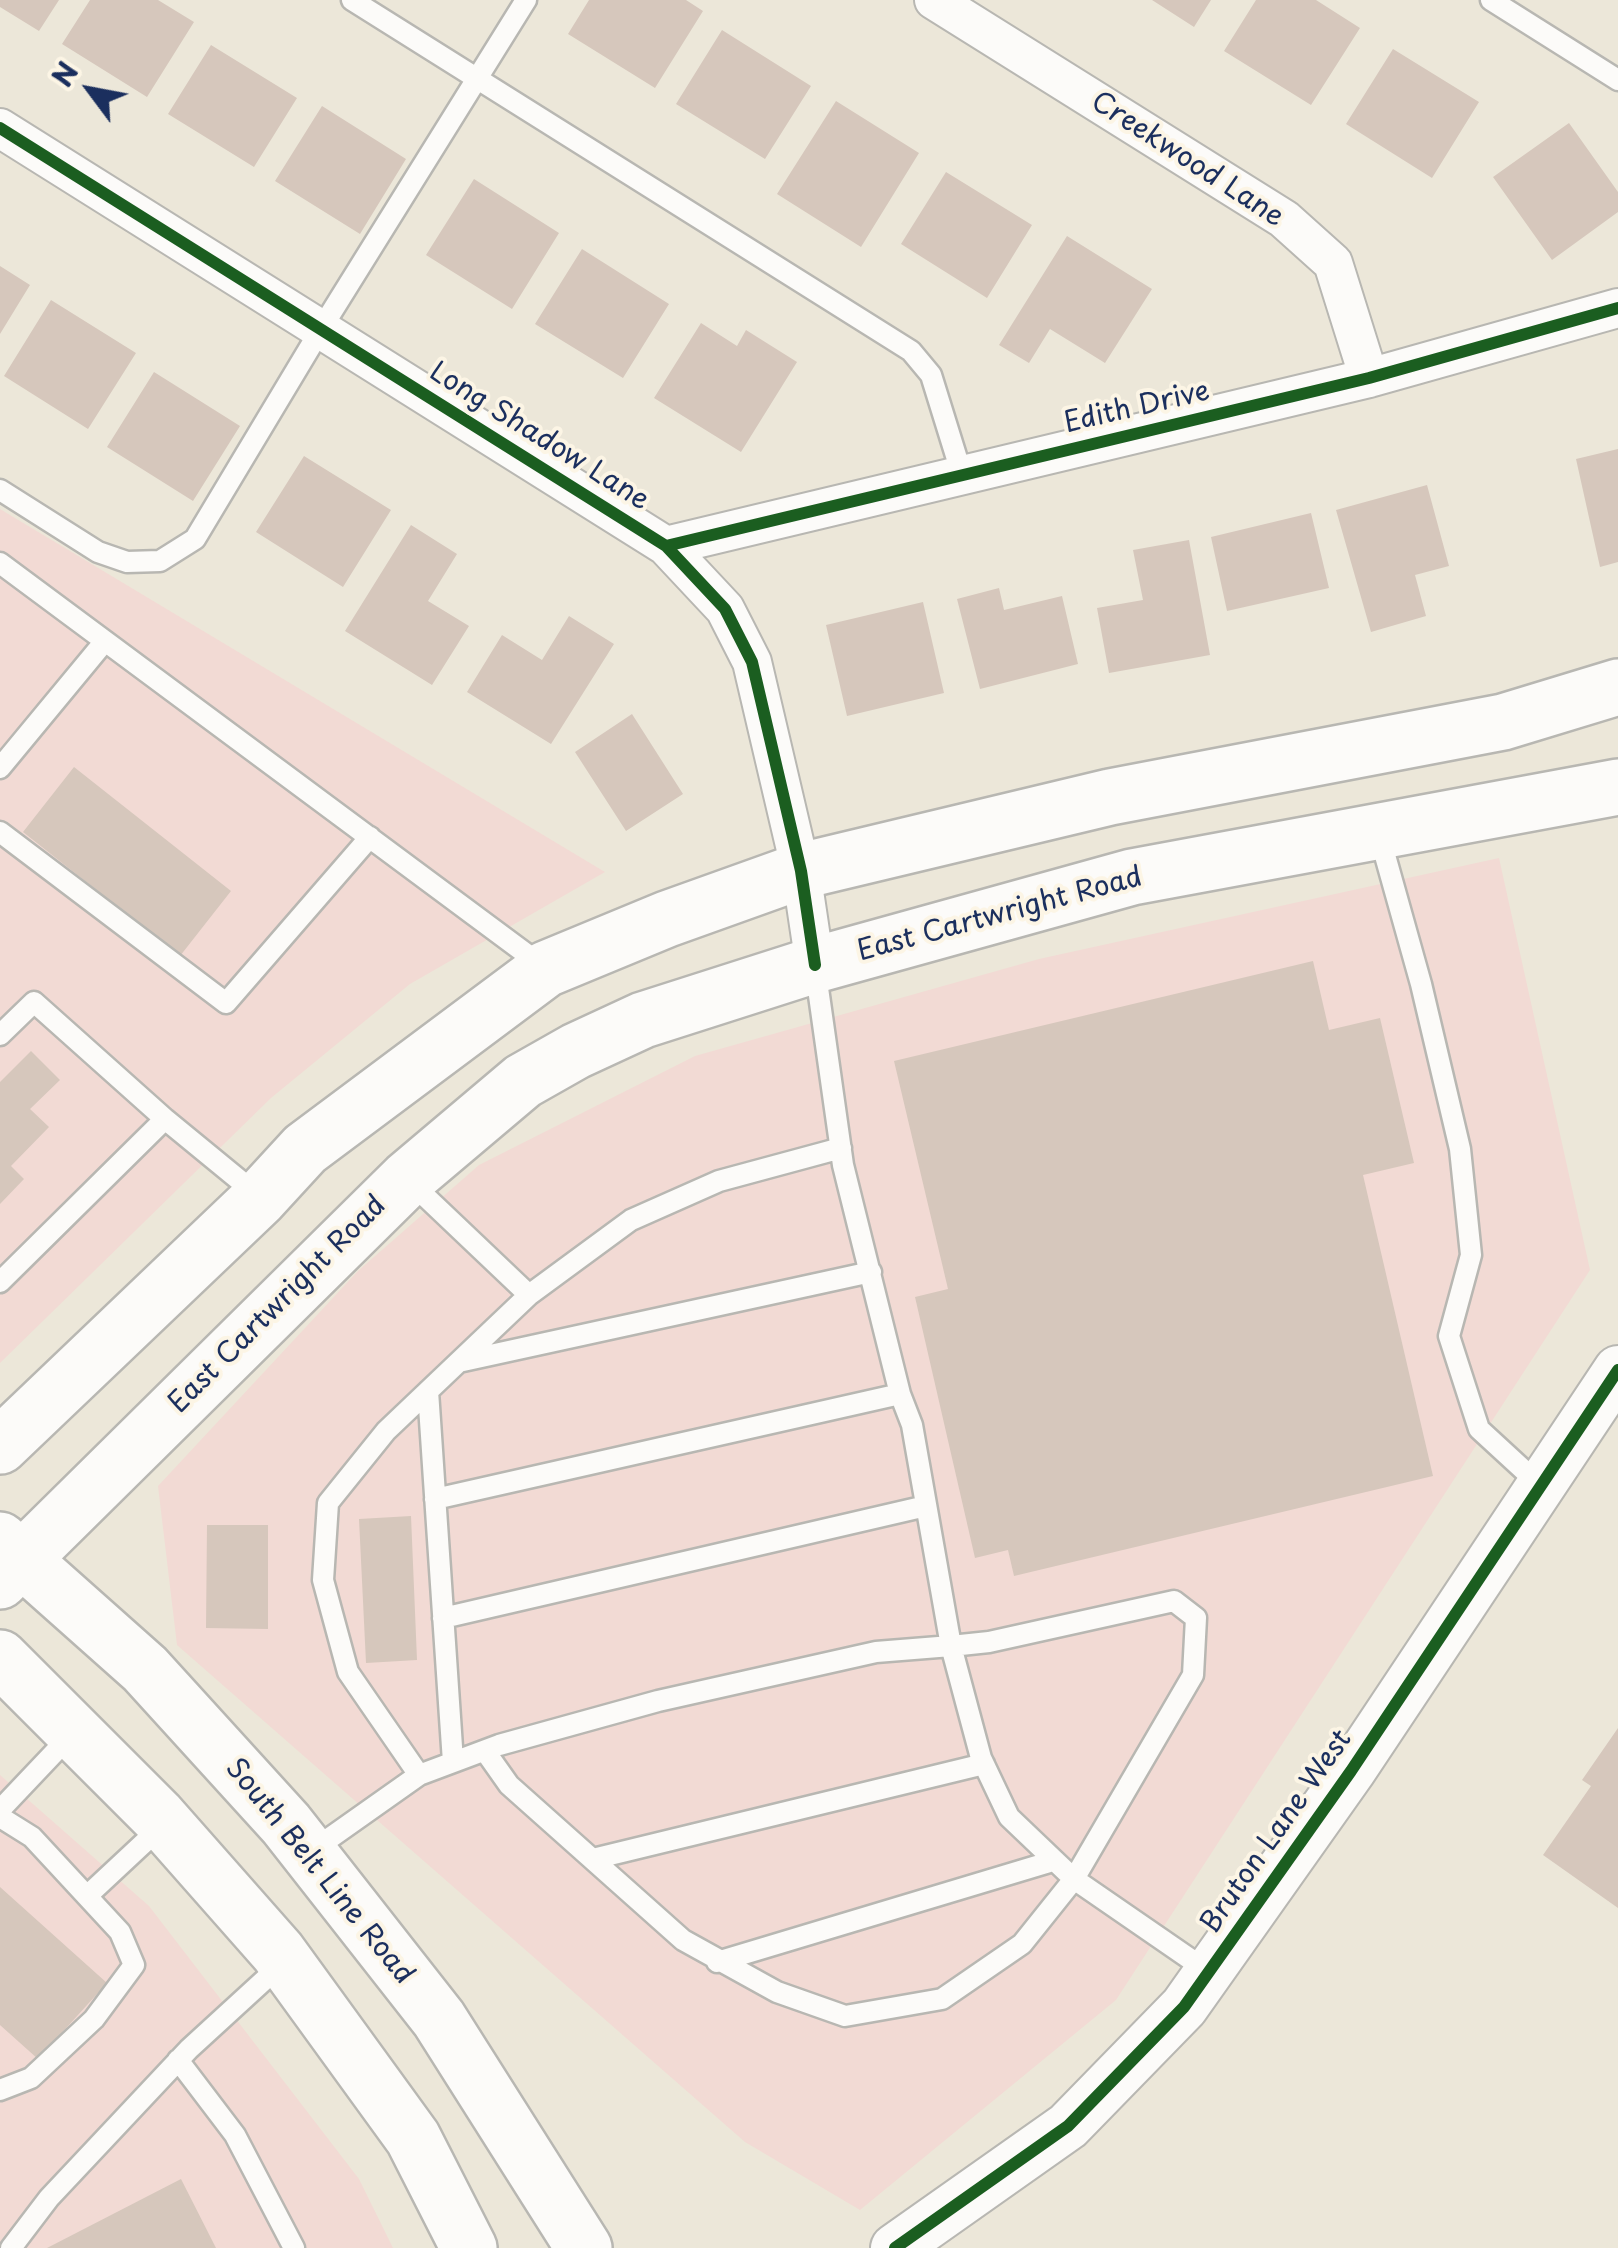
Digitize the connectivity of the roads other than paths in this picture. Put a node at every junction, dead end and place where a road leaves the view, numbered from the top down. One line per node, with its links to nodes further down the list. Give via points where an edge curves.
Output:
1 (352, 0): 5 (lane)
2 (526, 0): 5 (lane)
3 (934, 0): 10 (street, Creekwood Lane, via 1284,219 1333,264)
4 (1491, 0): 6 (lane)
5 (477, 79): 9 (lane); 11 (lane, via 911,351 931,374)
6 (1618, 80)
7 (0, 128): 9 (street, Long Shadow Lane)
8 (1618, 308): 10 (street, Edith Drive)
9 (320, 329): 12 (lane, via 195,540 160,561 127,562 98,552); 13 (street, Long Shadow Lane)
10 (1369, 378): 11 (street, Edith Drive)
11 (962, 476): 13 (street, Edith Drive)
12 (0, 490)
13 (666, 546): 22 (street, Long Shadow Lane, via 725,609 752,662)
14 (0, 562): 15 (lane)
15 (105, 641): 17 (lane); 21 (lane)
16 (1618, 687): 22 (main road, via 1503,722 1110,797)
17 (0, 768)
18 (1618, 786): 20 (main road, East Cartwright Road)
19 (0, 832): 21 (lane, via 226,1003)
20 (1378, 833): 23 (main road, East Cartwright Road, via 1132,878); 38 (lane, via 1460,1149 1472,1255 1448,1336 1479,1429)
21 (370, 837): 24 (lane)
22 (802, 871): 23 (street, Long Shadow Lane); 24 (main road)
23 (815, 965): 27 (lane); 28 (main road, East Cartwright Road, via 643,1020 576,1052 523,1081)
24 (546, 969): 29 (main road, via 306,1149)
25 (0, 1035): 26 (lane, via 34,1002)
26 (165, 1119): 29 (lane); 31 (lane)
27 (840, 1148): 30 (lane); 32 (lane, via 719,1181 631,1220)
28 (406, 1179): 32 (lane); 41 (main road, East Cartwright Road)
29 (260, 1198): 37 (main road)
30 (872, 1272): 33 (lane); 36 (lane)
31 (0, 1282)
32 (529, 1296): 33 (lane)
33 (459, 1362): 35 (lane)
34 (1618, 1370): 38 (street, Bruton Lane West)
35 (428, 1391): 39 (lane); 49 (lane, via 328,1503 322,1580 348,1672)
36 (900, 1394): 39 (lane); 40 (lane)
37 (0, 1446)
38 (1541, 1486): 59 (street, Bruton Lane West)
39 (436, 1498): 42 (lane)
40 (926, 1506): 42 (lane); 43 (lane)
41 (7, 1560): 52 (main road, South Belt Line Road, via 144,1669)
42 (443, 1618): 47 (lane)
43 (951, 1646): 46 (lane, via 876,1652 658,1701); 48 (lane); 55 (lane, via 1174,1600 1196,1618 1193,1675)
44 (0, 1658): 45 (main road)
45 (74, 1732): 50 (lane); 51 (main road)
46 (485, 1751): 47 (lane); 53 (lane, via 509,1786)
47 (453, 1762): 49 (lane)
48 (984, 1764): 53 (lane); 54 (lane, via 1009,1817)
49 (419, 1774): 52 (lane)
50 (0, 1813): 56 (lane)
51 (164, 1823): 56 (lane); 57 (main road)
52 (309, 1853): 65 (main road, South Belt Line Road, via 439,2019)
53 (594, 1859): 58 (lane)
54 (1052, 1862): 55 (lane); 58 (lane)
55 (1074, 1879): 58 (lane, via 1022,1944 942,1999 845,2016); 59 (lane)
56 (86, 1896): 61 (lane, via 120,1932 134,1965 94,2019 44,2066)
57 (285, 1961): 60 (lane); 64 (main road, via 413,2138)
58 (717, 1962)
59 (1208, 1972): 66 (street, Bruton Lane West, via 1184,2007 1068,2126)
60 (178, 2060): 62 (lane, via 48,2198); 63 (lane, via 235,2134)
61 (0, 2090)
62 (11, 2248)
63 (294, 2248)
64 (469, 2248)
65 (584, 2248)
66 (895, 2248)

